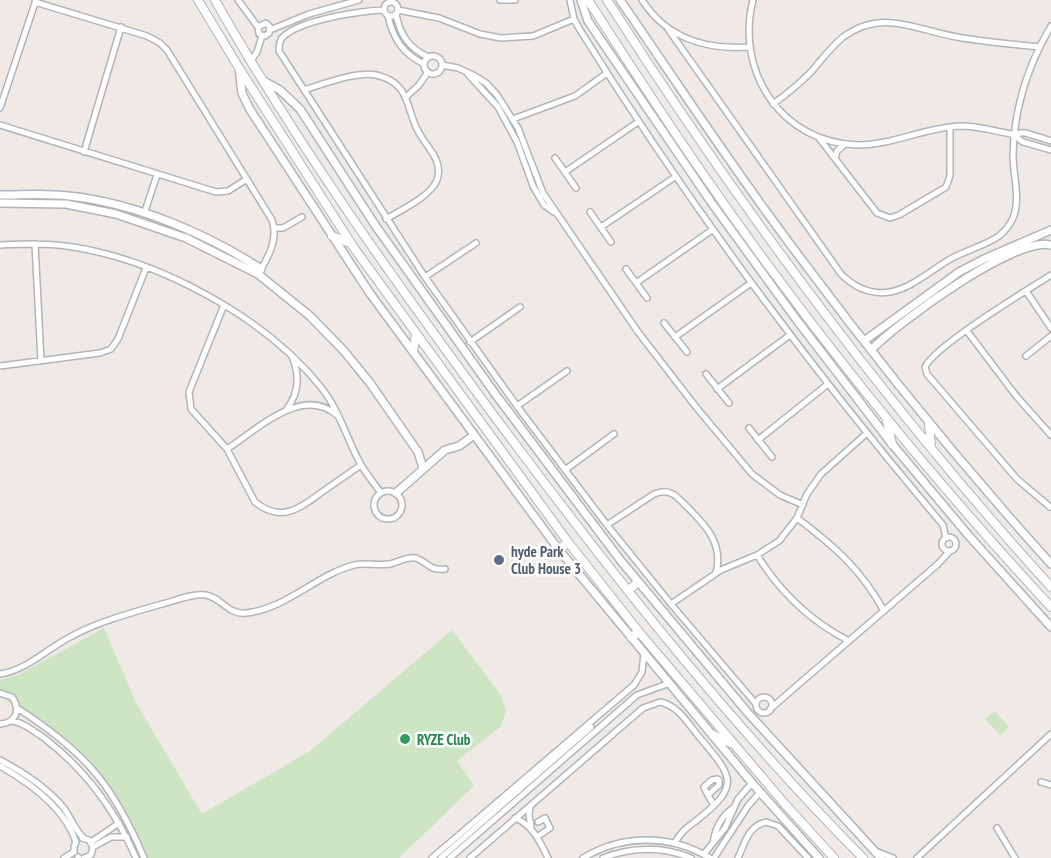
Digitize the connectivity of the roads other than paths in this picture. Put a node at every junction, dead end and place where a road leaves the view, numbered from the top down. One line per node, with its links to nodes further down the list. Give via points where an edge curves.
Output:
1 (198, 0): 34 (main road)
2 (214, 0): 31 (main road)
3 (238, 0): 22 (street)
4 (359, 0): 24 (street)
5 (500, 0): 6 (street)
6 (515, 0)
7 (570, 0): 19 (street)
8 (581, 0): 125 (street, via 588,21 711,202)
9 (588, 0): 117 (main road, via 730,213)
10 (607, 0): 127 (main road, via 754,220)
11 (621, 0): 96 (street, via 744,180)
12 (642, 0): 23 (street)
13 (753, 0): 27 (street)
14 (35, 1): 21 (street); 42 (street)
15 (392, 1): 16 (street); 17 (street)
16 (384, 5): 18 (street); 39 (street, via 335,16 284,35 279,51)
17 (397, 12): 18 (street); 19 (street, via 439,18 501,38 533,36); 30 (street, via 407,42)
18 (388, 16): 32 (street, via 402,48)
19 (574, 19): 37 (street)
20 (1051, 26): 28 (street)
21 (121, 27): 52 (street); 59 (street, via 152,38 167,50)
22 (258, 27): 24 (street, via 266,23); 25 (street)
23 (668, 29): 26 (street); 29 (street)
24 (270, 30): 25 (street)
25 (262, 36): 31 (street)
26 (693, 41): 27 (street, via 721,48); 29 (street)
27 (749, 47): 41 (street, via 757,77)
28 (1039, 47): 41 (street, via 959,38 898,22 876,22 844,36 803,80); 47 (street, via 1023,90)
29 (685, 53): 47 (street, via 841,274 872,292 899,289 1007,228 1016,206)
30 (428, 57): 32 (street); 33 (street, via 438,58)
31 (250, 62): 38 (main road)
32 (424, 64): 36 (street)
33 (442, 65): 35 (street); 36 (street, via 438,72)
34 (238, 68): 71 (street, via 249,108); 73 (main road)
35 (466, 71): 43 (street, via 492,90); 55 (street, via 498,107)
36 (428, 72): 40 (street)
37 (607, 73): 43 (street, via 575,96); 44 (street)
38 (262, 80): 101 (main road); 146 (street, via 300,109 375,225 496,395)
39 (304, 90): 40 (street, via 370,75 389,80); 66 (street)
40 (406, 97): 66 (street, via 416,127 436,157 439,173 428,192)
41 (773, 104): 48 (street)
42 (0, 108)
43 (513, 119): 55 (street)
44 (638, 122): 56 (street); 58 (street)
45 (0, 125): 52 (street)
46 (950, 127): 47 (street, via 981,127); 50 (street, via 881,143); 54 (street, via 948,184 895,217 885,218 877,213)
47 (1014, 135): 49 (street, via 1025,133); 51 (street, via 1023,142)
48 (818, 136): 50 (street); 54 (street)
49 (1051, 141)
50 (845, 144): 54 (street)
51 (1051, 150)
52 (84, 152): 57 (street)
53 (555, 158): 56 (street)
54 (835, 158)
55 (526, 160): 134 (street, via 544,206 556,212 638,332 723,440 757,478 780,495)
56 (565, 172): 60 (street)
57 (157, 175): 59 (street, via 221,192); 64 (street)
58 (675, 177): 67 (street); 69 (street)
59 (247, 179): 68 (street)
60 (576, 188)
61 (0, 195): 64 (street, via 68,196)
62 (0, 203): 80 (street, via 53,203 110,213 186,238)
63 (590, 212): 67 (street)
64 (144, 214): 80 (street, via 204,237)
65 (302, 217): 68 (street, via 283,228)
66 (386, 219): 82 (street)
67 (601, 227): 72 (street)
68 (274, 228): 80 (street, via 272,248)
69 (712, 230): 83 (street); 84 (street)
70 (1051, 230): 96 (street, via 959,272)
71 (332, 236): 73 (main road); 99 (street)
72 (611, 242)
73 (351, 243): 92 (main road)
74 (476, 243): 82 (street)
75 (0, 244): 76 (street)
76 (35, 244): 78 (street, via 84,249); 104 (street)
77 (1051, 245): 98 (street, via 1028,248 969,277)
78 (146, 268): 87 (street); 104 (street, via 111,349)
79 (626, 268): 83 (street)
80 (259, 272): 130 (street, via 310,316 370,382 418,452)
81 (1051, 275): 85 (street)
82 (425, 277): 97 (street)
83 (636, 283): 86 (street)
84 (751, 283): 93 (street); 95 (street)
85 (1026, 291): 90 (street); 91 (street)
86 (647, 298)
87 (224, 304): 103 (street); 126 (street, via 188,398 194,413)
88 (520, 308): 97 (street)
89 (664, 323): 95 (street)
90 (1051, 328)
91 (967, 332): 123 (street); 135 (street, via 932,358 925,370 1017,478)
92 (416, 334): 99 (main road); 105 (main road)
93 (790, 335): 111 (street); 112 (street)
94 (1051, 336): 102 (street)
95 (675, 337): 100 (street)
96 (864, 341): 98 (street)
97 (470, 342): 114 (street)
98 (871, 350): 118 (street)
99 (413, 351): 122 (street)
100 (687, 352)
101 (448, 355): 105 (main road); 107 (main road)
102 (1026, 356)
103 (293, 358): 115 (street, via 297,386); 116 (street, via 320,386)
104 (41, 361): 106 (street)
105 (437, 363): 110 (main road)
106 (0, 366)
107 (460, 371): 110 (main road, via 454,370); 148 (main road)
108 (567, 371): 114 (street)
109 (706, 375): 112 (street)
110 (447, 376): 139 (main road)
111 (828, 384): 120 (street); 124 (street)
112 (717, 389): 113 (street)
113 (729, 403)
114 (517, 406): 131 (street)
115 (285, 411): 116 (street, via 299,405 315,405 329,409); 126 (street)
116 (341, 419): 129 (street)
117 (887, 420): 125 (main road); 150 (main road)
118 (929, 423): 127 (main road); 143 (street)
119 (749, 428): 124 (street)
120 (867, 433): 134 (street, via 821,474); 138 (street, via 938,519)
121 (614, 434): 131 (street)
122 (474, 435): 130 (street, via 445,450); 140 (street)
123 (1051, 435)
124 (758, 440): 128 (street)
125 (892, 444): 152 (street)
126 (227, 449): 129 (street, via 250,496 261,507 275,512 298,509)
127 (931, 450): 147 (main road)
128 (772, 457)
129 (361, 465): 132 (street)
130 (423, 468): 133 (street)
131 (565, 470): 137 (street)
132 (381, 493): 133 (street); 133 (street, via 374,505 377,514 385,519 394,518 401,510)
133 (396, 493)
134 (803, 505): 136 (street)
135 (1051, 506)
136 (797, 518): 142 (street, via 779,541); 151 (street, via 849,561)
137 (607, 525): 145 (street, via 654,494 670,492 713,536 718,551); 149 (street)
138 (945, 538): 141 (street, via 942,547); 141 (street, via 953,538 957,543)
139 (568, 542): 140 (main road); 153 (main road)
140 (558, 550): 154 (street)
141 (950, 551): 151 (street)
142 (757, 555): 145 (street); 155 (street, via 799,608)
143 (1051, 564)
144 (445, 569): 157 (street, via 431,568 413,558 391,564 358,565 271,606 245,613 228,609 212,597 197,595 88,628 22,667)
145 (716, 573): 149 (street)
146 (638, 582): 148 (main road); 191 (street, via 748,713)
147 (1051, 587)
148 (629, 591): 212 (main road, via 749,736)
149 (671, 604): 160 (street)
150 (1051, 607)
151 (884, 611): 155 (street)
152 (1051, 627)
153 (639, 632): 154 (main road); 167 (main road)
154 (631, 638): 156 (street)
155 (849, 641): 162 (street)
156 (646, 655): 158 (street); 199 (street, via 634,685); 200 (street, via 639,685)
157 (0, 674)
158 (670, 683): 166 (street); 201 (street, via 637,695)
159 (0, 693): 161 (street, via 12,698)
160 (756, 704): 162 (street, via 761,712); 162 (street, via 766,698)
161 (17, 708): 163 (street); 198 (street, via 84,758 114,797)
162 (770, 709)
163 (12, 721): 164 (street); 181 (street, via 24,724 76,766)
164 (0, 724)
165 (1051, 734): 215 (street)
166 (713, 735): 167 (main road); 171 (street)
167 (733, 743): 211 (main road)
168 (0, 760): 186 (street, via 49,793)
169 (0, 766): 187 (street, via 51,804)
170 (1041, 782): 172 (street)
171 (752, 783): 173 (street); 175 (street)
172 (1051, 785)
173 (760, 792): 178 (street); 210 (street)
174 (708, 795): 177 (street)
175 (738, 799): 178 (street); 192 (street, via 721,820)
176 (532, 804): 177 (street, via 643,708 660,702 675,709 726,770 728,784); 179 (street); 183 (street)
177 (714, 805): 188 (street)
178 (748, 806): 207 (street)
179 (515, 818): 183 (street); 202 (street)
180 (538, 822): 185 (street, via 545,818 550,828)
181 (119, 823): 184 (street); 189 (street)
182 (997, 828): 216 (street)
183 (532, 829): 185 (street)
184 (126, 837): 189 (street, via 111,837); 197 (street)
185 (537, 837): 203 (street)
186 (84, 838): 187 (street); 189 (street)
187 (76, 842): 195 (street, via 74,847)
188 (675, 843): 190 (street, via 642,840); 192 (street)
189 (92, 844): 195 (street)
190 (612, 845): 193 (street); 194 (street)
191 (876, 851): 213 (street); 214 (street)
192 (704, 854): 207 (street)
193 (591, 856): 204 (street)
194 (611, 856): 205 (street); 206 (street, via 650,849)
195 (83, 857): 196 (street)
196 (64, 858)
197 (136, 858)
198 (144, 858)
199 (432, 858)
200 (441, 858)
201 (450, 858)
202 (470, 858)
203 (548, 858)
204 (583, 858)
205 (603, 858)
206 (691, 858)
207 (712, 858)
208 (738, 858): 209 (street, via 749,834 766,822 778,826)
209 (808, 858)
210 (819, 858)
211 (834, 858)
212 (862, 858)
213 (881, 858)
214 (893, 858)
215 (916, 858)
216 (1015, 858)

